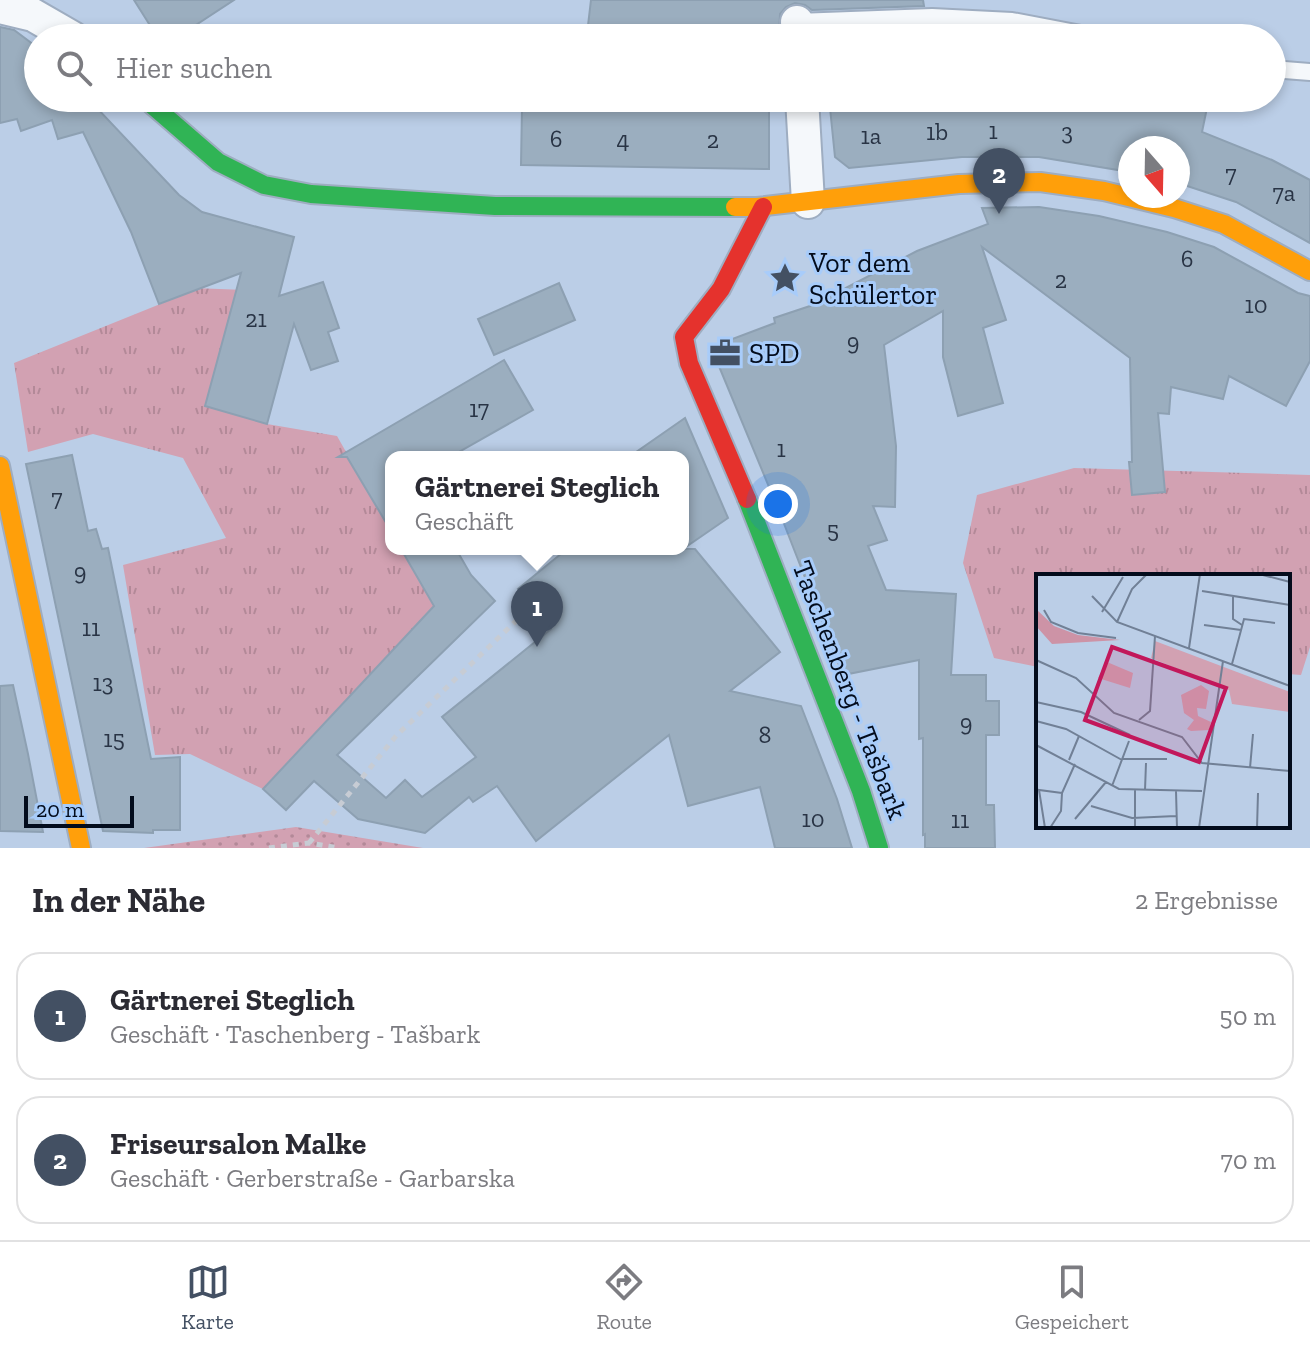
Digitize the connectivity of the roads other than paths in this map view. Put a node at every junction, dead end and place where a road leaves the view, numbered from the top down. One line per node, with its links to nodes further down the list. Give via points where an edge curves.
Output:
1 (0, 7): 2 (street)
2 (28, 8): 3 (street)
3 (52, 24)
4 (797, 24): 5 (lane, via 932,17)
5 (1028, 24)
6 (1286, 70): 7 (lane)
7 (1310, 72)
8 (160, 112): 11 (street, via 218,162 264,185 311,194 495,206)
9 (803, 112): 10 (street)
10 (808, 202): 11 (street); 12 (street, via 959,184 1040,182 1104,191 1212,220)
11 (763, 207): 15 (street, Taschenberg - Tašbark, via 721,289 684,337 689,363 769,554)
12 (1310, 271)
13 (0, 466): 14 (street)
14 (81, 848)
15 (879, 848)

